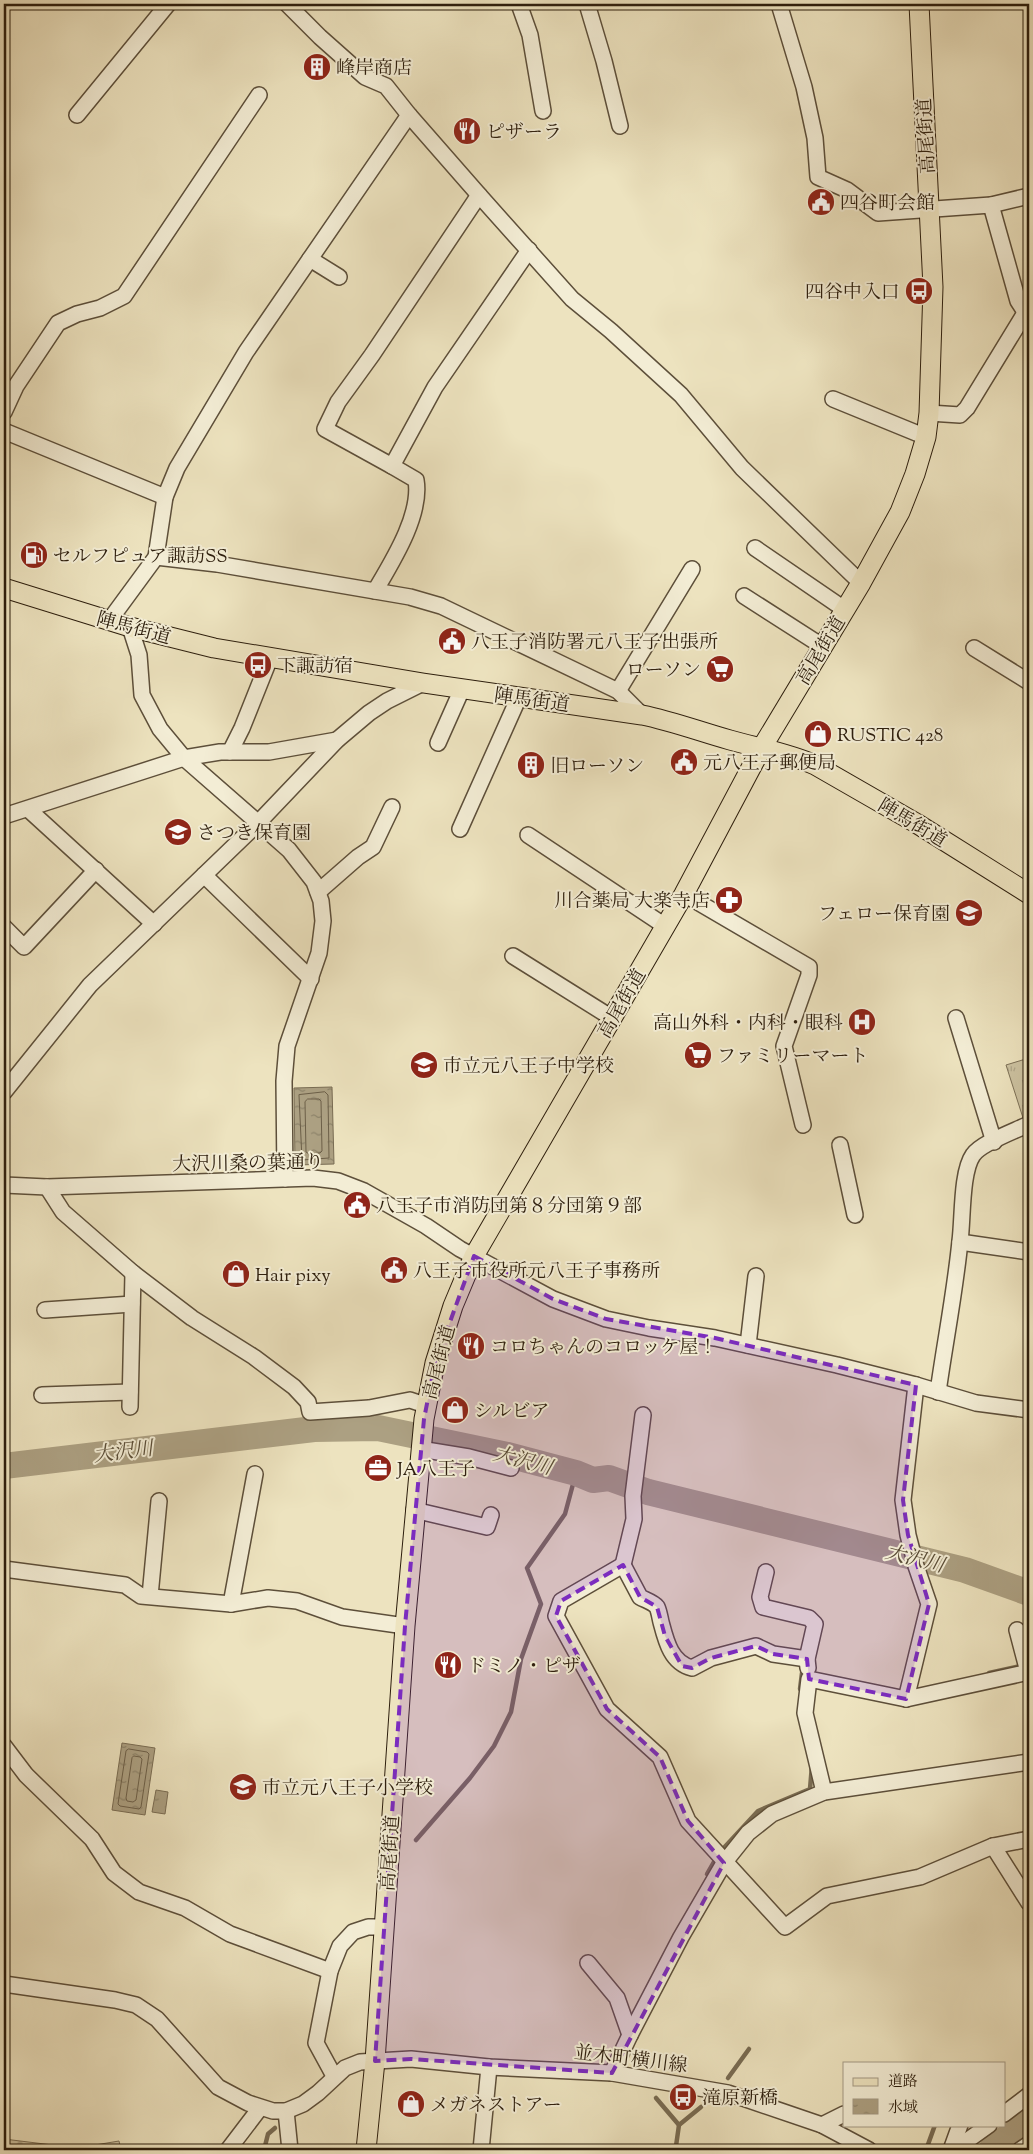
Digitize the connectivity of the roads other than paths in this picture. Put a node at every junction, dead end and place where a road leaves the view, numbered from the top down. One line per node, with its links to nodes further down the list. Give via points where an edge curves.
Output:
1 (168, 4): 9 (street)
2 (287, 4): 10 (street, via 365,77 386,86)
3 (519, 4): 8 (street, via 530,35)
4 (587, 4): 11 (street)
5 (779, 4): 15 (street, via 804,87 815,138 818,177 847,190 878,213)
6 (919, 4): 15 (main road, 高尾街道)
7 (259, 96): 21 (street, via 124,296 58,323 16,386)
8 (543, 111)
9 (78, 114)
10 (409, 115): 12 (street); 17 (street)
11 (620, 126)
12 (479, 195): 16 (street); 25 (street, via 338,402 325,429)
13 (1029, 196): 14 (street)
14 (991, 205): 15 (street); 19 (street, via 1018,301)
15 (929, 210): 22 (main road, 高尾街道, via 933,287)
16 (529, 250): 25 (street, via 435,387); 30 (street, via 572,299 681,395 742,468)
17 (310, 259): 18 (street); 26 (street, via 246,352 177,468)
18 (339, 277)
19 (1027, 315): 22 (street, via 960,415)
20 (833, 398): 24 (street)
21 (4, 412)
22 (929, 413): 24 (main road, 高尾街道)
23 (4, 430): 26 (street)
24 (926, 437): 30 (main road, 高尾街道, via 900,512)
25 (392, 466): 32 (street, via 416,480 419,494 401,547)
26 (165, 498): 28 (street)
27 (756, 548): 34 (street)
28 (156, 557): 32 (street); 35 (street)
29 (692, 569): 43 (street)
30 (861, 583): 34 (main road, 高尾街道)
31 (4, 588): 35 (main road, 陣馬街道)
32 (375, 591): 43 (street, via 449,609)
33 (744, 596): 37 (street)
34 (844, 609): 37 (main road, 高尾街道)
35 (109, 621): 36 (main road, 陣馬街道)
36 (130, 627): 39 (main road, 陣馬街道); 50 (street, via 139,655 142,695 160,729)
37 (822, 646): 48 (main road, 高尾街道)
38 (974, 648): 40 (street)
39 (270, 658): 41 (main road, 陣馬街道); 49 (street)
40 (1029, 682)
41 (423, 683): 42 (main road, 陣馬街道); 46 (street, via 375,709)
42 (462, 688): 44 (main road, 陣馬街道); 47 (street)
43 (618, 691): 45 (street)
44 (519, 697): 45 (main road, 陣馬街道); 55 (street)
45 (642, 715): 48 (main road, 陣馬街道)
46 (337, 740): 49 (street, via 269,752); 54 (street)
47 (438, 743)
48 (762, 749): 60 (main road, 高尾街道); 61 (main road, 陣馬街道, via 815,765)
49 (230, 752): 50 (street)
50 (184, 758): 52 (street); 54 (street)
51 (392, 807): 59 (street, via 373,847)
52 (28, 809): 53 (street); 57 (street)
53 (4, 816)
54 (258, 824): 58 (street); 59 (street, via 304,867)
55 (460, 829)
56 (528, 835): 63 (street)
57 (96, 870): 62 (street); 64 (street, via 24,947)
58 (204, 876): 62 (street); 66 (street)
59 (318, 892): 66 (street, via 323,921 319,953)
60 (684, 894): 63 (main road, 高尾街道); 71 (street, via 809,967 784,1046)
61 (1029, 894)
62 (154, 924): 69 (street, via 90,985)
63 (665, 926): 67 (main road, 高尾街道)
64 (4, 927)
65 (512, 956): 67 (street)
66 (311, 979): 74 (street, via 287,1046)
67 (612, 1018): 80 (main road, 高尾街道)
68 (956, 1018): 72 (street)
69 (4, 1092)
70 (1029, 1124): 72 (street)
71 (803, 1125)
72 (994, 1142): 78 (street, via 975,1152 970,1159 964,1183)
73 (840, 1145): 77 (street)
74 (285, 1180): 76 (street, 大沢川桑の葉通り); 80 (street, 大沢川桑の葉通り, via 313,1178 338,1181 364,1191)
75 (4, 1185): 76 (street, 大沢川桑の葉通り)
76 (47, 1187): 81 (street, via 63,1212)
77 (856, 1215)
78 (960, 1242): 79 (street); 87 (street)
79 (1029, 1252)
80 (474, 1256): 85 (street, 大沢川桑の葉通り, via 553,1299 606,1319); 90 (main road, 高尾街道, via 453,1306 435,1363)
81 (133, 1273): 83 (street); 90 (street, via 192,1318 294,1387 308,1402 310,1412 369,1408 410,1400)
82 (756, 1276): 85 (street)
83 (132, 1304): 84 (street); 88 (street, via 130,1399)
84 (45, 1310)
85 (748, 1345): 86 (street, 大沢川桑の葉通り)
86 (916, 1384): 87 (street, 大沢川桑の葉通り); 108 (street, via 903,1500 908,1535 928,1604)
87 (938, 1392): 89 (street, 大沢川桑の葉通り, via 976,1403)
88 (42, 1395)
89 (1029, 1410)
90 (425, 1412): 92 (main road, 高尾街道)
91 (643, 1415): 98 (street, via 633,1496 634,1519)
92 (421, 1446): 93 (street); 96 (main road, 高尾街道)
93 (511, 1468)
94 (255, 1474): 102 (street)
95 (159, 1502): 101 (street)
96 (414, 1510): 97 (street, via 487,1527); 103 (main road, 高尾街道)
97 (492, 1515)
98 (624, 1565): 105 (street, via 640,1598 657,1607 675,1660 682,1666 692,1668 711,1658 756,1646 773,1654); 114 (street, via 562,1601 556,1616 607,1709 660,1757 688,1821)
99 (4, 1568): 101 (street, via 125,1585 141,1596)
100 (766, 1572): 105 (street, via 760,1597 763,1607 809,1618 815,1624)
101 (150, 1596): 102 (street)
102 (231, 1604): 103 (street, via 268,1598 297,1601 342,1616)
103 (405, 1626): 116 (main road, 高尾街道)
104 (1018, 1630): 106 (street)
105 (808, 1659): 107 (street)
106 (1029, 1672): 108 (street)
107 (809, 1679): 108 (street); 111 (street, via 805,1713)
108 (906, 1699)
109 (4, 1746): 118 (street, via 26,1775 92,1838 114,1873 139,1892 185,1908 230,1934)
110 (1029, 1762): 111 (street)
111 (824, 1792): 114 (street, via 772,1814 748,1833)
112 (1029, 1839): 113 (street)
113 (993, 1846): 114 (street, via 920,1877 827,1896 785,1927); 115 (street)
114 (724, 1863): 120 (street)
115 (1029, 1903)
116 (384, 1927): 118 (street, via 368,1927 353,1932 340,1946); 121 (main road, 高尾街道)
117 (588, 1963): 120 (street, via 617,1998)
118 (330, 1970): 124 (street, via 316,2044)
119 (4, 1984): 126 (street, via 136,2006 157,2019 218,2087)
120 (630, 2035): 123 (street)
121 (376, 2061): 122 (street, 並木町横川線, via 411,2059); 124 (street, 並木町横川線, via 351,2065); 136 (main road, 高尾街道)
122 (489, 2067): 123 (street, 並木町横川線); 137 (street)
123 (612, 2073): 130 (street, 並木町横川線, via 728,2093)
124 (334, 2076): 127 (street, 並木町横川線, via 318,2094)
125 (1029, 2095): 128 (street)
126 (260, 2108): 127 (street); 134 (street)
127 (286, 2111): 135 (street)
128 (1006, 2112)
129 (843, 2114): 130 (street)
130 (822, 2125): 138 (street, 並木町横川線)
131 (960, 2126): 139 (street)
132 (988, 2126): 139 (street)
133 (1029, 2144): 140 (street)
134 (228, 2150)
135 (290, 2150)
136 (366, 2150)
137 (481, 2150)
138 (869, 2150)
139 (953, 2150)
140 (1020, 2150)

